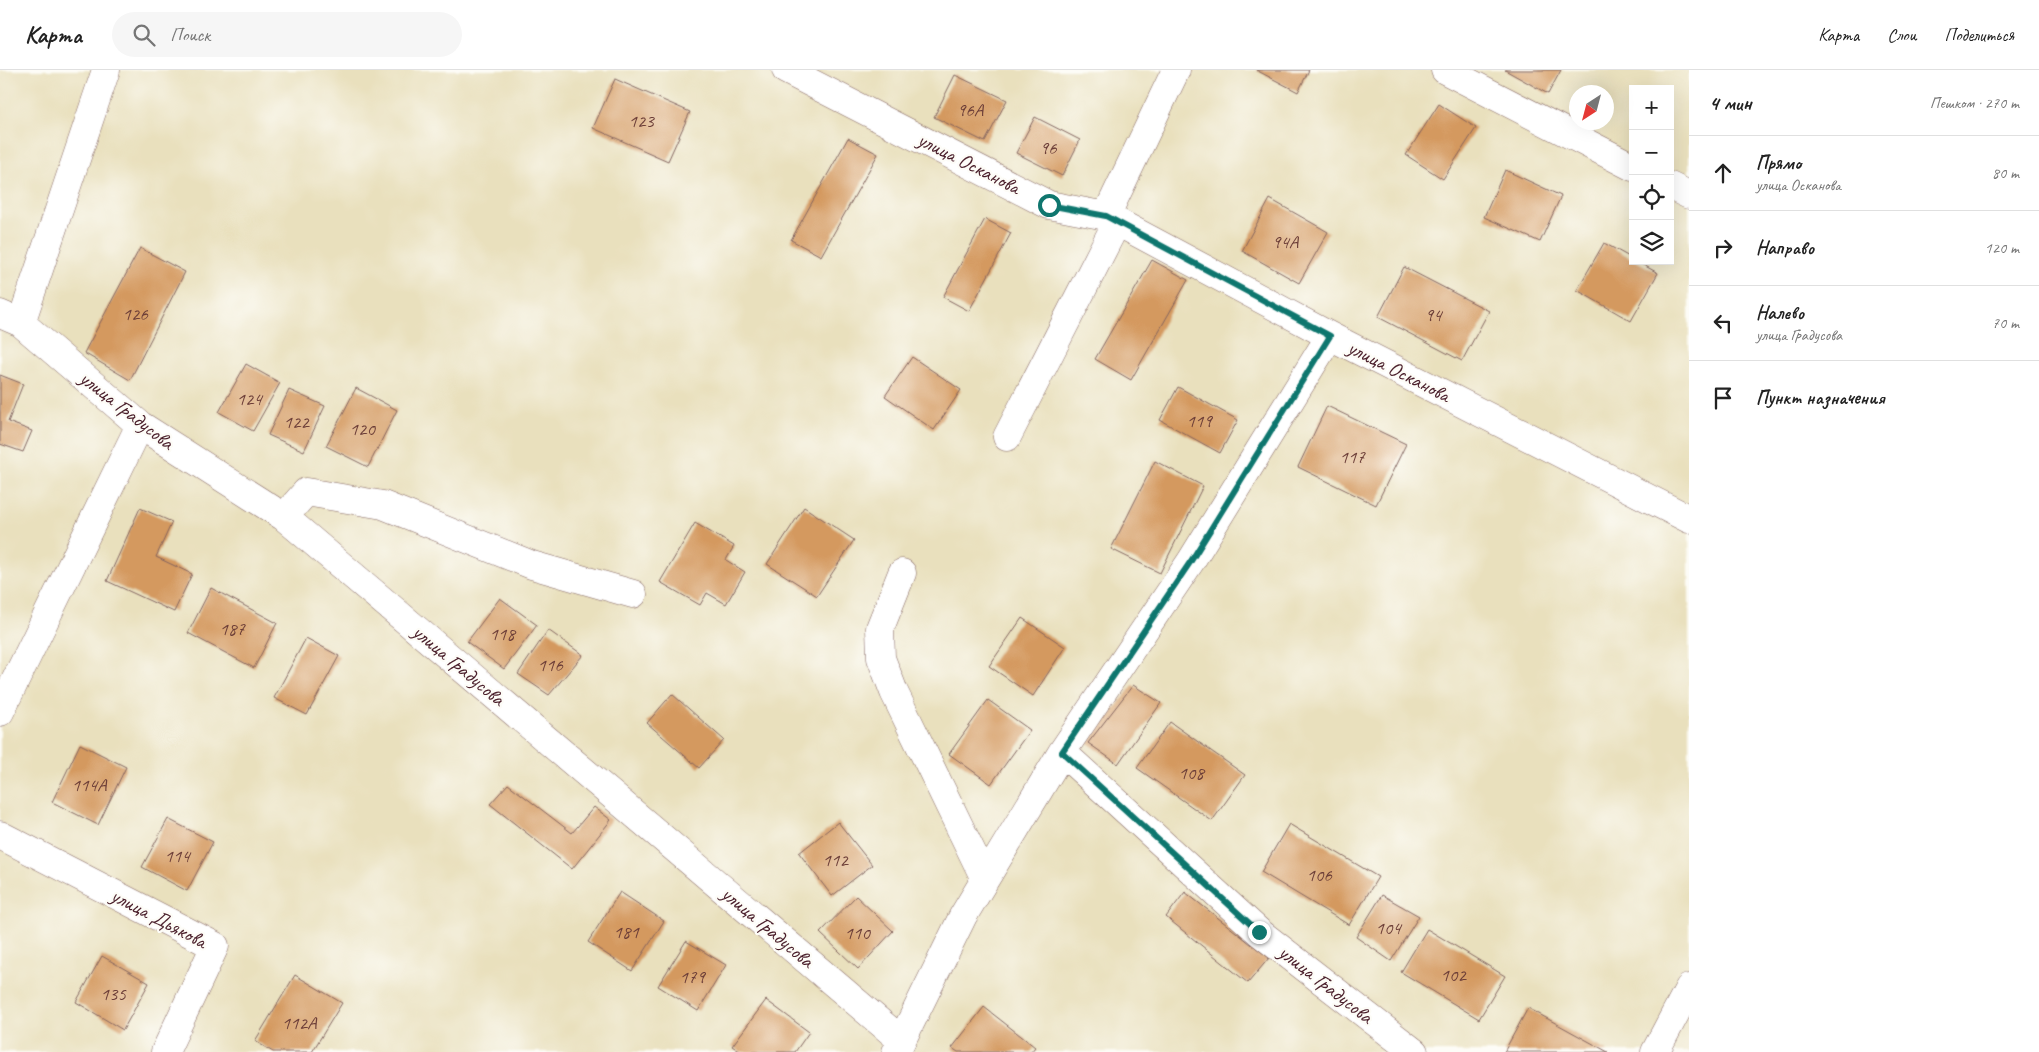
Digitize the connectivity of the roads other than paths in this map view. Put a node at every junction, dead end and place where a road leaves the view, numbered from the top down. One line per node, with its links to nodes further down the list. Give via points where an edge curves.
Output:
1 (106, 70): 9 (street)
2 (786, 70): 8 (street, улица Осканова, via 1049,205)
3 (1176, 70): 8 (street)
4 (1445, 70): 5 (street)
5 (1629, 165)
6 (1674, 188): 7 (street)
7 (1689, 196)
8 (1112, 219): 10 (street, улица Осканова); 12 (street)
9 (11, 318): 11 (street, улица Градусова)
10 (1330, 336): 14 (street, улица Осканова); 18 (street, via 1191,561)
11 (140, 425): 13 (street, улица Градусова); 17 (street)
12 (1007, 437)
13 (284, 517): 16 (street, via 306,492 383,505 532,565); 22 (street, улица Градусова)
14 (1689, 519)
15 (902, 573): 20 (street, via 880,628 881,658 894,692)
16 (633, 594)
17 (0, 712)
18 (1062, 752): 20 (street); 24 (street, улица Градусова, via 1259,932)
19 (0, 835): 23 (street, улица Дьякова, via 215,946)
20 (986, 879): 22 (street, via 963,916)
21 (1689, 988): 25 (street)
22 (899, 1046)
23 (165, 1052)
24 (1414, 1052)
25 (1655, 1052)

